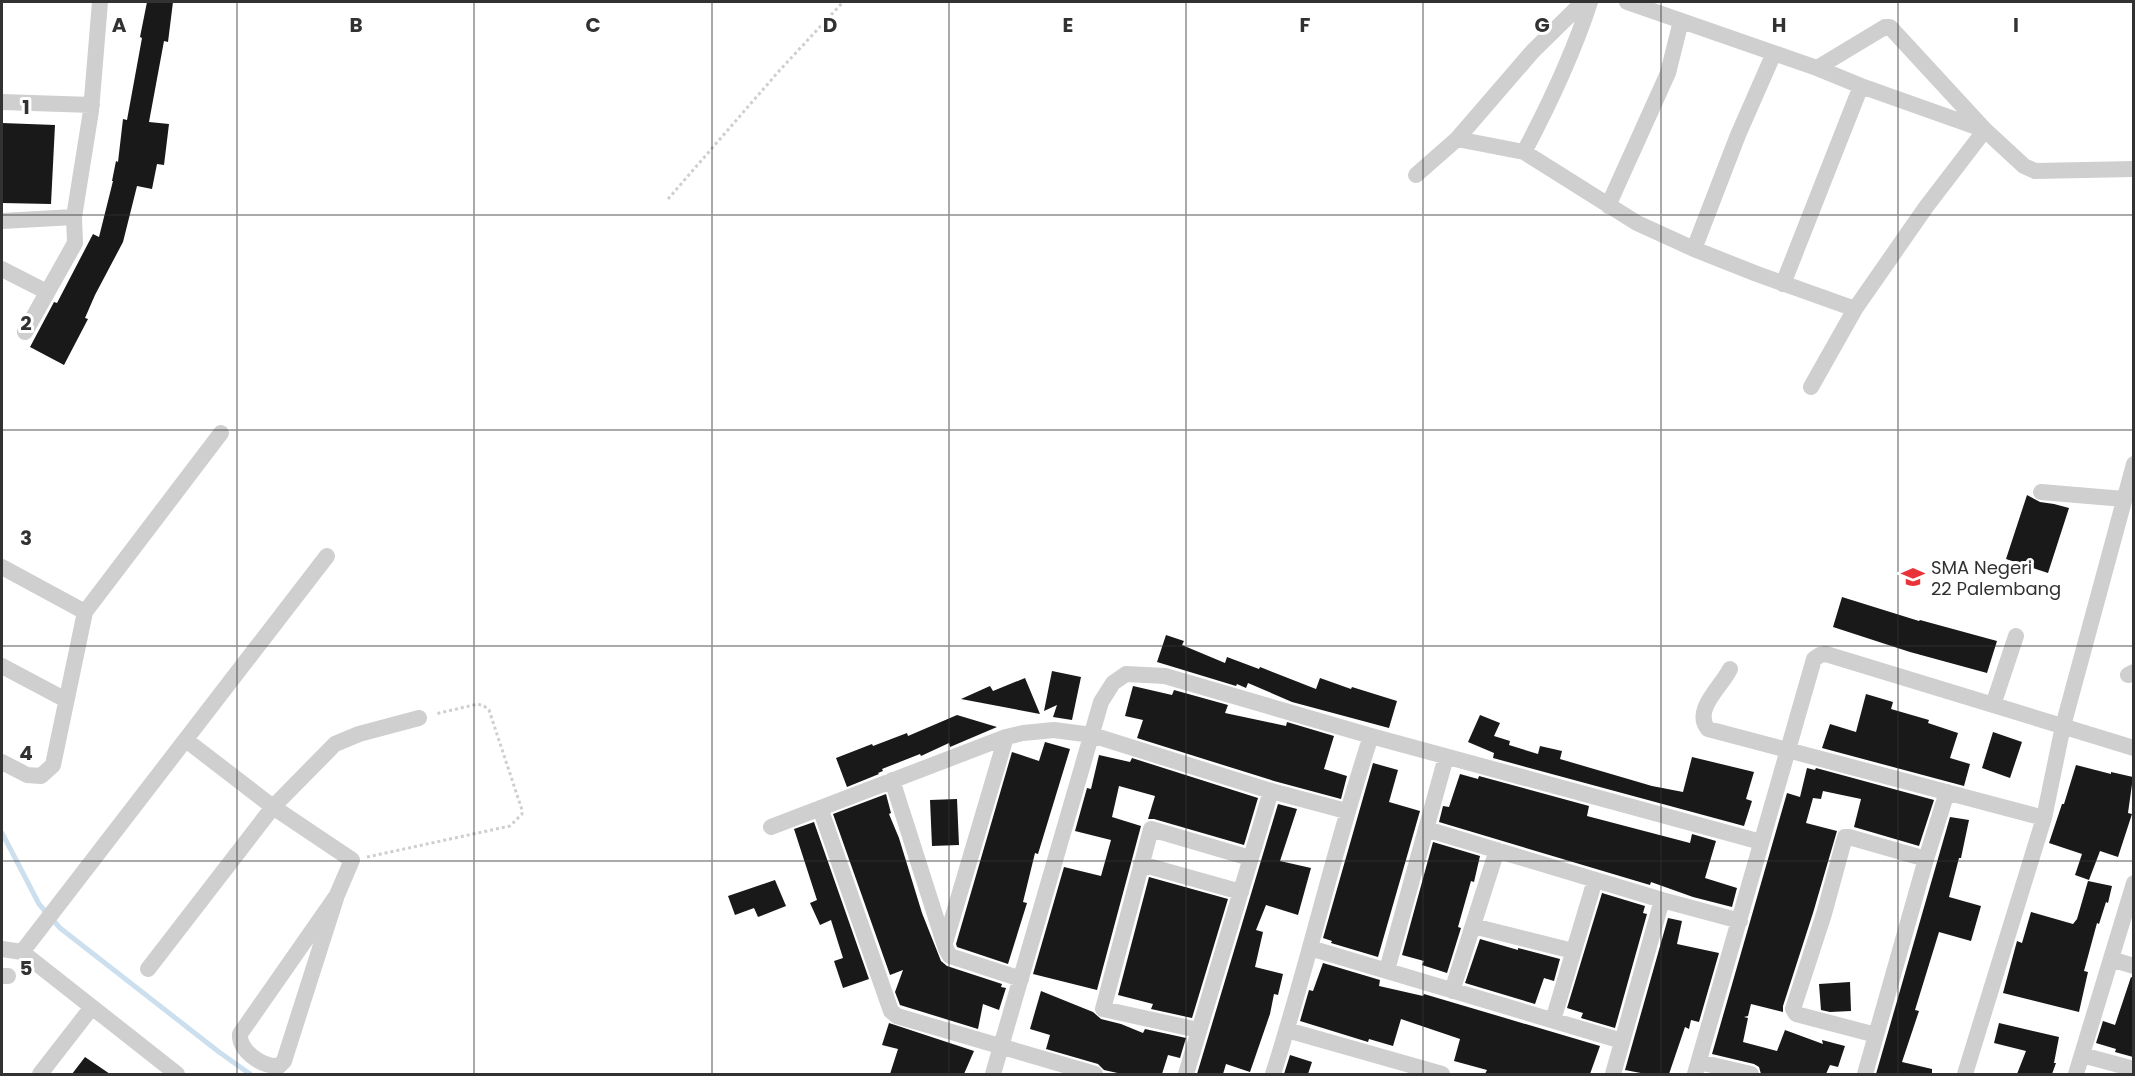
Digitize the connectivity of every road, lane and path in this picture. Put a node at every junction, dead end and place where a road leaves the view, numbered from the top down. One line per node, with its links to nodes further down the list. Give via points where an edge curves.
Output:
1 (100, 2): 11 (street)
2 (843, 2): 17 (path)
3 (1583, 2): 13 (street, via 1533,51)
4 (1590, 2): 14 (street, via 1575,46)
5 (1627, 2): 6 (street)
6 (1681, 21): 7 (street); 18 (street, via 1668,73)
7 (1774, 53): 8 (street); 21 (street)
8 (1817, 68): 9 (street); 12 (street, via 1887,26)
9 (1861, 86): 12 (street); 23 (street)
10 (2, 102): 11 (street)
11 (92, 105): 19 (street)
12 (1985, 130): 15 (street, via 2024,166 2035,171); 25 (street)
13 (1457, 139): 14 (street); 16 (street)
14 (1524, 152): 18 (street)
15 (2133, 169)
16 (1416, 176)
17 (668, 199)
18 (1608, 206): 21 (street)
19 (74, 217): 20 (street); 24 (street, via 75,243)
20 (2, 221)
21 (1694, 249): 23 (street)
22 (2, 269): 24 (street)
23 (1783, 284): 25 (street)
24 (47, 292): 26 (street)
25 (1855, 309): 27 (street)
26 (25, 332)
27 (1811, 387)
28 (221, 433): 34 (street)
29 (2133, 464): 31 (street)
30 (2041, 492): 31 (street)
31 (2124, 499): 41 (street)
32 (327, 556): 45 (street)
33 (2, 567): 34 (street)
34 (85, 612): 38 (street)
35 (2016, 636): 39 (street)
36 (2, 666): 38 (street)
37 (1730, 669): 47 (street, via 1707,705 1703,718 1706,726)
38 (66, 700): 49 (street, via 53,765 41,776 27,775)
39 (1993, 705): 41 (street); 47 (street, via 1820,655 1814,659)
40 (419, 718): 53 (street, via 335,744); 63 (path, via 484,705 489,710 522,814 510,826)
41 (2063, 726): 46 (street); 56 (street)
42 (1092, 735): 43 (street, via 1101,702 1113,683 1126,674 1142,673 1165,676); 44 (street, via 1054,730); 51 (street); 81 (street)
43 (1371, 736): 48 (street); 55 (street)
44 (1006, 737): 50 (street); 72 (street)
45 (186, 740): 53 (street); 76 (street)
46 (2133, 748)
47 (1788, 750): 52 (street); 59 (street)
48 (1446, 757): 58 (street); 59 (street)
49 (2, 762)
50 (892, 780): 54 (street); 72 (street)
51 (1271, 791): 55 (street); 61 (street)
52 (1947, 792): 56 (street); 62 (street)
53 (273, 807): 63 (street); 79 (street)
54 (820, 808): 57 (street); 89 (street, via 891,1011)
55 (1346, 811): 73 (street)
56 (2044, 818): 103 (street)
57 (771, 826)
58 (1426, 829): 60 (street); 80 (street)
59 (1761, 842): 70 (street)
60 (1497, 850): 65 (street); 71 (street)
61 (1250, 858): 64 (street, via 1151,829); 67 (street)
62 (1926, 859): 87 (street); 87 (street, via 1845,837 1793,1008 1796,1014)
63 (352, 860): 68 (street)
64 (1141, 864): 67 (street); 85 (street, via 1103,1008)
65 (1595, 880): 69 (street); 75 (street)
66 (2133, 883): 77 (street)
67 (1241, 892): 85 (street)
68 (337, 895): 68 (street, via 240,1034 244,1049 268,1065 279,1066 284,1061)
69 (1662, 900): 70 (street); 88 (street)
70 (1740, 921): 91 (street)
71 (1473, 926): 75 (street); 82 (street)
72 (945, 943): 81 (street, via 950,956)
73 (1310, 948): 80 (street); 86 (street)
74 (2, 949): 76 (street)
75 (1573, 951): 84 (street)
76 (22, 952): 83 (street)
77 (2111, 959): 78 (street); 90 (street)
78 (2133, 966)
79 (148, 969)
80 (1387, 970): 82 (street)
81 (1021, 979): 89 (street)
82 (1452, 990): 84 (street)
83 (92, 1007): 93 (street); 94 (street)
84 (1553, 1020): 88 (street)
85 (1198, 1030): 97 (street)
86 (1287, 1030): 98 (street); 99 (street)
87 (1876, 1035): 102 (street)
88 (1622, 1041): 100 (street)
89 (1001, 1047): 95 (street); 96 (street)
90 (2082, 1054): 92 (street); 104 (street)
91 (1697, 1068): 101 (street)
92 (2133, 1069)
93 (40, 1074)
94 (177, 1074)
95 (993, 1074)
96 (1095, 1074)
97 (1186, 1074)
98 (1273, 1074)
99 (1442, 1074)
100 (1613, 1074)
101 (1751, 1074)
102 (1864, 1074)
103 (1965, 1074)
104 (2076, 1074)

